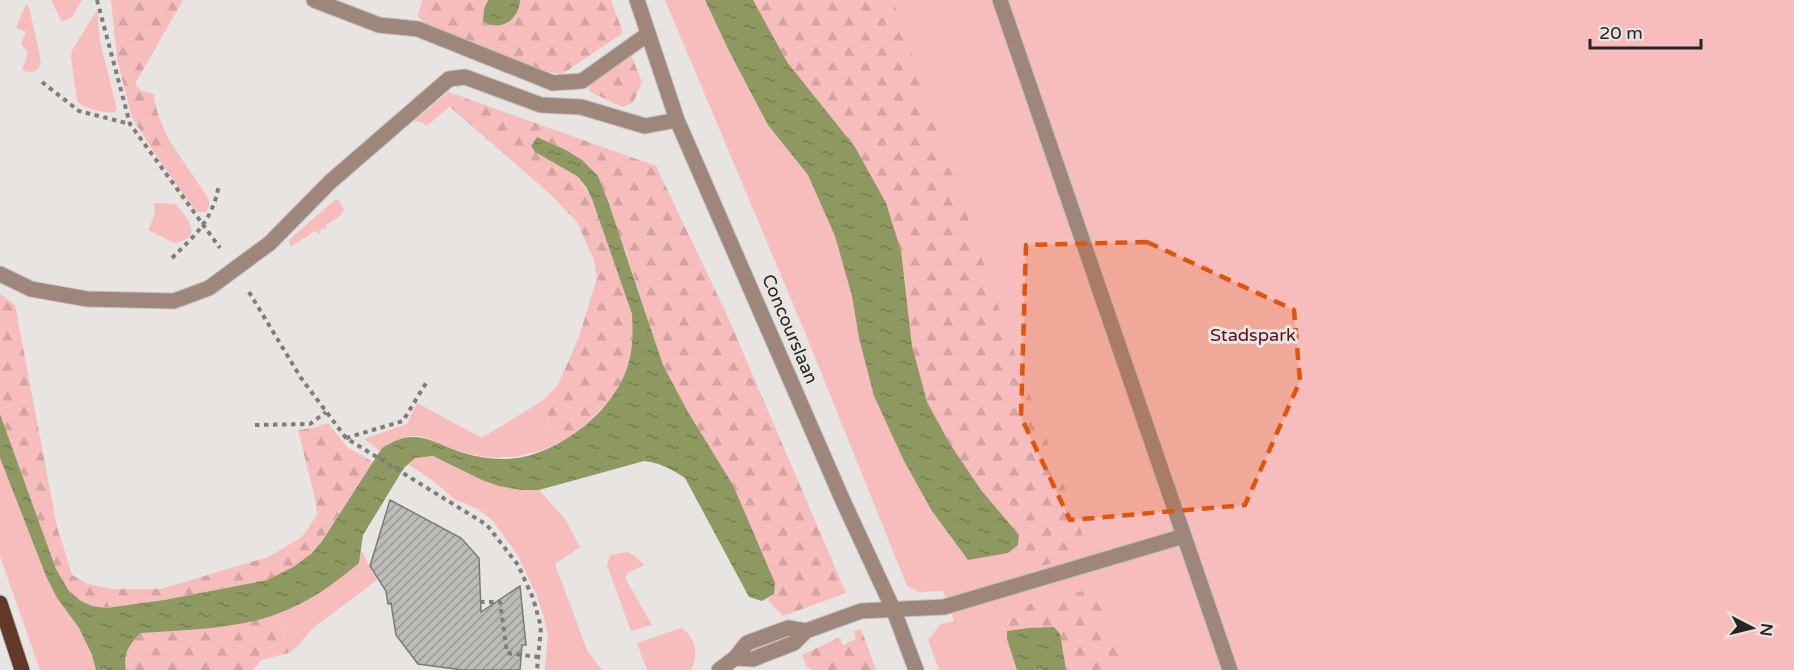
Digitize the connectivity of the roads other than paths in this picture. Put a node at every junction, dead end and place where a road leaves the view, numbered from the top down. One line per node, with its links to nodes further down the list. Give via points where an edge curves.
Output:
1 (314, 0): 4 (street, via 379,25 418,30 553,83 582,81)
2 (637, 0): 4 (street, Concourslaan)
3 (1000, 0): 7 (street)
4 (648, 34): 5 (street, Concourslaan)
5 (677, 120): 6 (street, via 645,126 581,107 541,105 465,77 450,79 330,182 270,243 209,288 174,301 87,299 31,289); 9 (street, Concourslaan)
6 (0, 274)
7 (1184, 536): 9 (street, via 944,607); 13 (street)
8 (0, 603): 10 (main road)
9 (894, 611): 11 (street, via 861,611 806,631 794,643 753,659 735,658); 12 (street, Concourslaan)
10 (22, 670)
11 (719, 670)
12 (916, 670)
13 (1230, 670)

